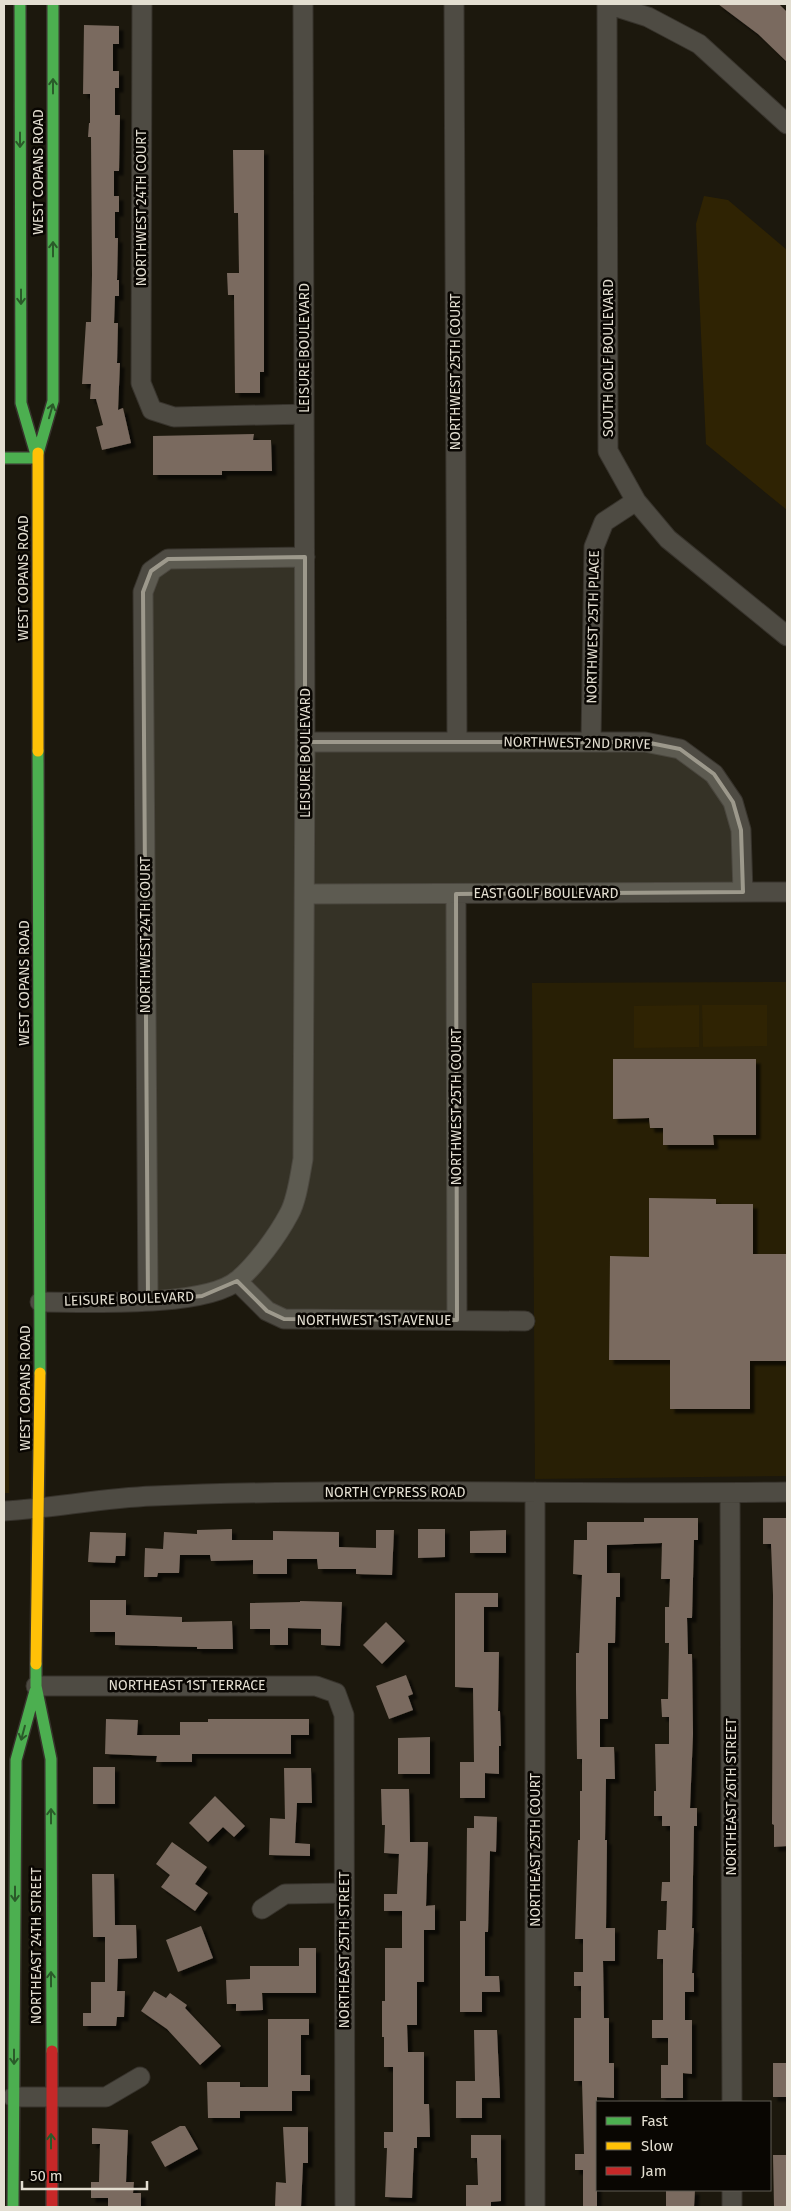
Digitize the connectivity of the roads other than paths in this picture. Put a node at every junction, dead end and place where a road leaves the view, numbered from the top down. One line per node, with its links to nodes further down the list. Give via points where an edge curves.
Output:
1 (20, 4): 10 (main road, WEST COPANS ROAD, one-way to 10, via 21,403)
2 (53, 4): 10 (main road, WEST COPANS ROAD, one-way to 2, via 53,401)
3 (142, 4): 8 (street, NORTHWEST 24TH COURT, via 141,384 152,410 174,417)
4 (303, 4): 8 (street, LEISURE BOULEVARD)
5 (454, 4): 14 (street, NORTHWEST 25TH COURT)
6 (607, 4): 7 (street, via 648,17 698,44); 11 (street, SOUTH GOLF BOULEVARD, via 608,451)
7 (787, 124)
8 (304, 414): 12 (street, LEISURE BOULEVARD)
9 (4, 458): 10 (main road)
10 (37, 458): 23 (main road, WEST COPANS ROAD)
11 (636, 501): 13 (street, SOUTH GOLF BOULEVARD, via 668,539); 16 (street, NORTHWEST 25TH PLACE, via 604,522 594,546)
12 (305, 557): 15 (street, LEISURE BOULEVARD); 22 (street, NORTHWEST 24TH COURT, via 168,559 151,571 143,592)
13 (787, 636)
14 (457, 741): 15 (street, NORTHWEST 2ND DRIVE); 16 (street, NORTHWEST 2ND DRIVE)
15 (306, 742): 19 (street, LEISURE BOULEVARD)
16 (591, 742): 17 (street, NORTHWEST 2ND DRIVE, via 645,742 680,750 714,774 733,802 741,830)
17 (743, 892): 18 (street, EAST GOLF BOULEVARD); 20 (street, EAST GOLF BOULEVARD)
18 (787, 892)
19 (305, 894): 20 (street, EAST GOLF BOULEVARD); 21 (street, LEISURE BOULEVARD, via 304,1159 290,1213 263,1252)
20 (456, 894): 24 (street, NORTHWEST 25TH COURT)
21 (237, 1281): 22 (street, LEISURE BOULEVARD, via 202,1296); 24 (street, NORTHWEST 1ST AVENUE, via 267,1311 284,1319)
22 (148, 1301): 23 (street, LEISURE BOULEVARD)
23 (40, 1302): 29 (main road, WEST COPANS ROAD)
24 (457, 1320): 25 (street, NORTHWEST 1ST AVENUE)
25 (525, 1321)
26 (535, 1492): 27 (street, NORTH CYPRESS ROAD); 29 (street, NORTH CYPRESS ROAD, via 152,1496 77,1502); 43 (street, NORTHEAST 25TH COURT)
27 (730, 1492): 28 (street, NORTH CYPRESS ROAD); 38 (street, NORTHEAST 26TH STREET)
28 (787, 1492)
29 (39, 1509): 30 (street, NORTH CYPRESS ROAD); 31 (main road, NORTHEAST 24TH STREET)
30 (4, 1512)
31 (36, 1686): 32 (street, NORTHEAST 1ST TERRACE, via 316,1686); 36 (main road, NORTHEAST 24TH STREET, one-way to 36, via 16,1760); 37 (main road, NORTHEAST 24TH STREET, one-way to 31, via 51,1759)
32 (336, 1693): 33 (street, NORTHEAST 25TH STREET, via 344,1715)
33 (344, 1893): 34 (street, via 285,1894); 42 (street, NORTHEAST 25TH STREET)
34 (262, 1909)
35 (140, 2077): 37 (street, via 106,2097)
36 (13, 2097): 37 (street); 40 (main road, NORTHEAST 24TH STREET)
37 (51, 2097): 41 (main road, NORTHEAST 24TH STREET, one-way to 37)
38 (732, 2101)
39 (732, 2191): 44 (street)
40 (13, 2207)
41 (52, 2207)
42 (345, 2207)
43 (535, 2207)
44 (732, 2207)

